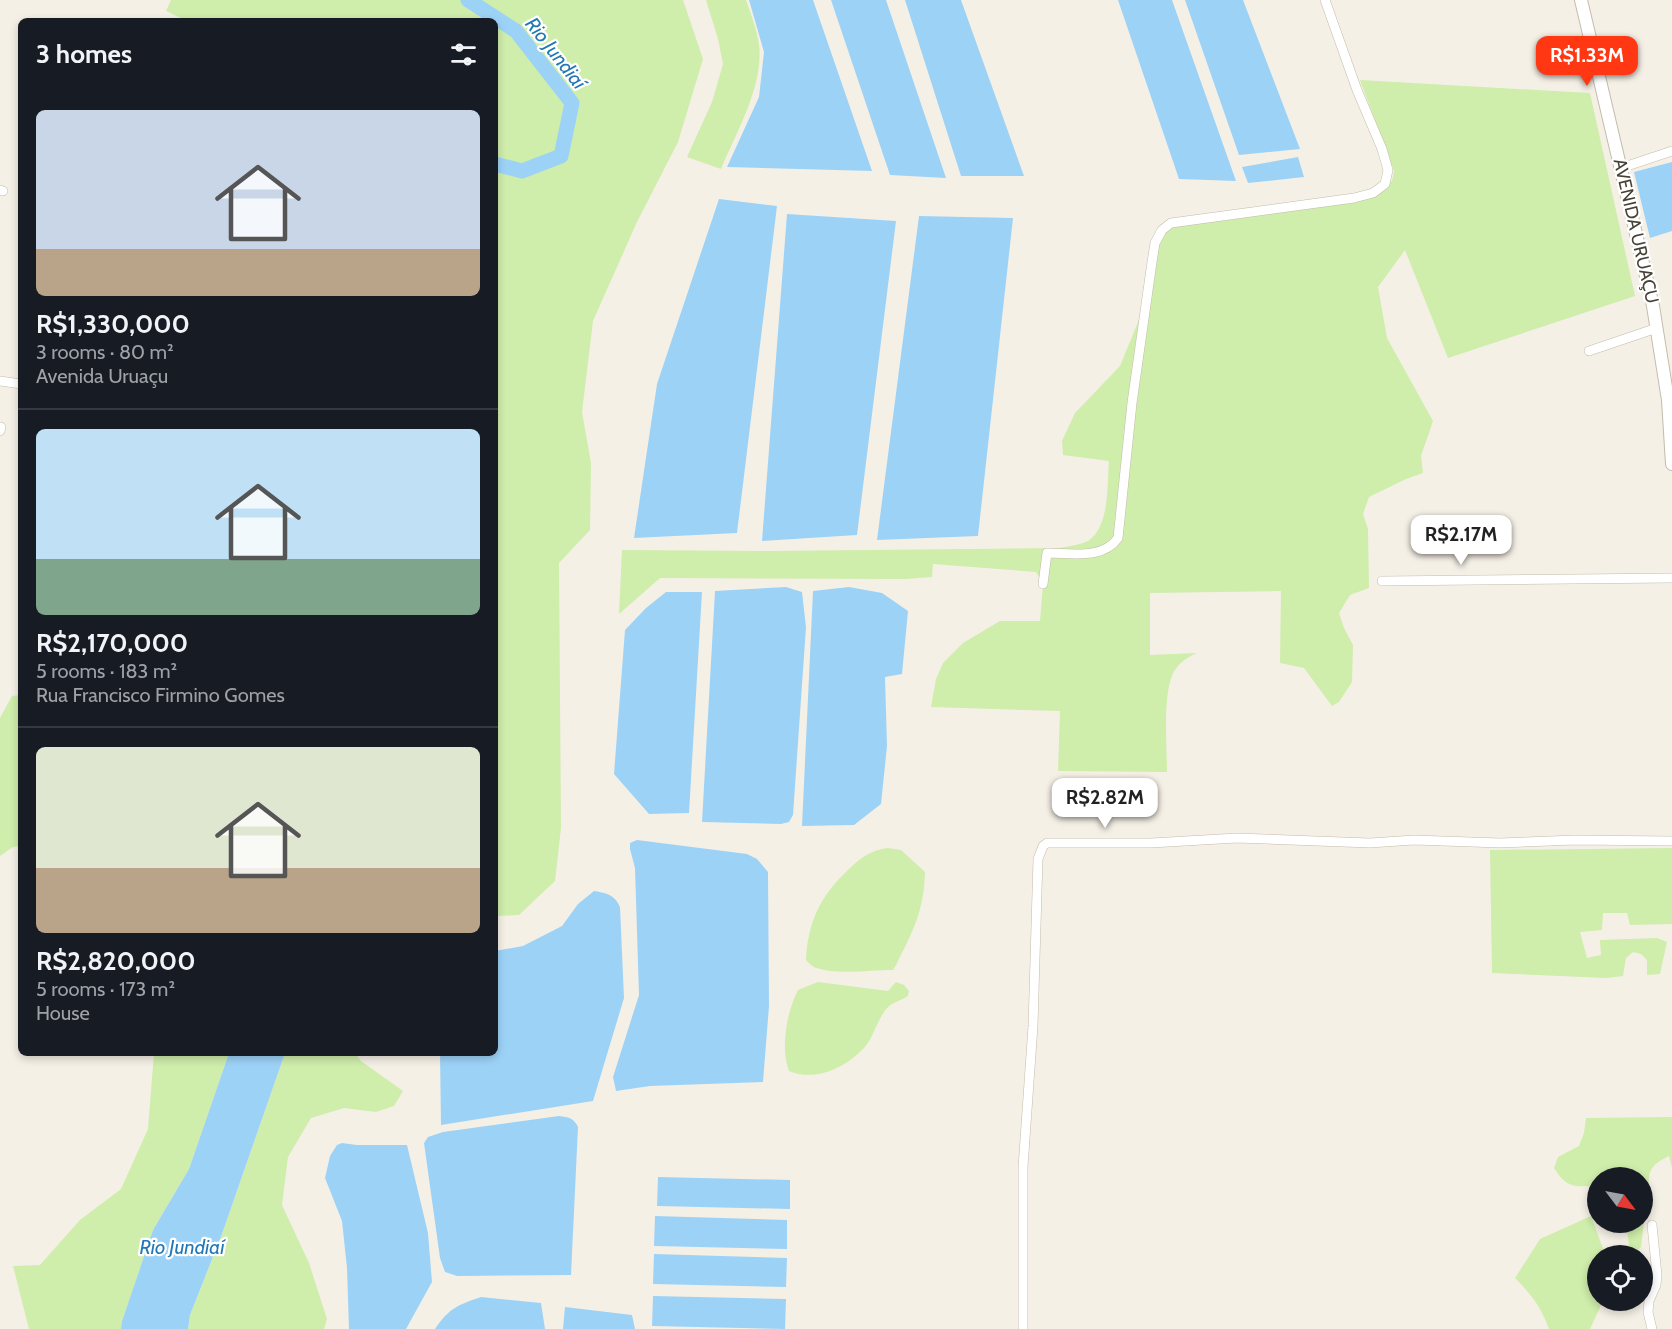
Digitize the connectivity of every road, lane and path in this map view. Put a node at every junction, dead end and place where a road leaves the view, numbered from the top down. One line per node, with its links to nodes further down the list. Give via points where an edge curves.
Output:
1 (1325, 0): 12 (street, via 1389,170 1385,184 1372,194 1354,198 1171,223 1162,230 1155,243 1147,294 1118,538 1112,546 1094,553 1047,553)
2 (1581, 0): 4 (street, AVENIDA URUAÇU)
3 (1672, 151): 4 (street)
4 (1621, 168): 5 (street, AVENIDA URUAÇU)
5 (1657, 328): 6 (street); 9 (street, AVENIDA URUAÇU)
6 (1589, 351)
7 (0, 381): 8 (street)
8 (18, 384)
9 (1672, 457)
10 (1672, 578): 11 (street)
11 (1382, 581)
12 (1043, 584)
13 (1672, 841): 15 (street, via 1370,843 1238,838 1043,846 1038,859 1033,1026 1023,1167)
14 (1653, 1233): 16 (street, via 1657,1275 1649,1301)
15 (1023, 1329)
16 (1652, 1329)

